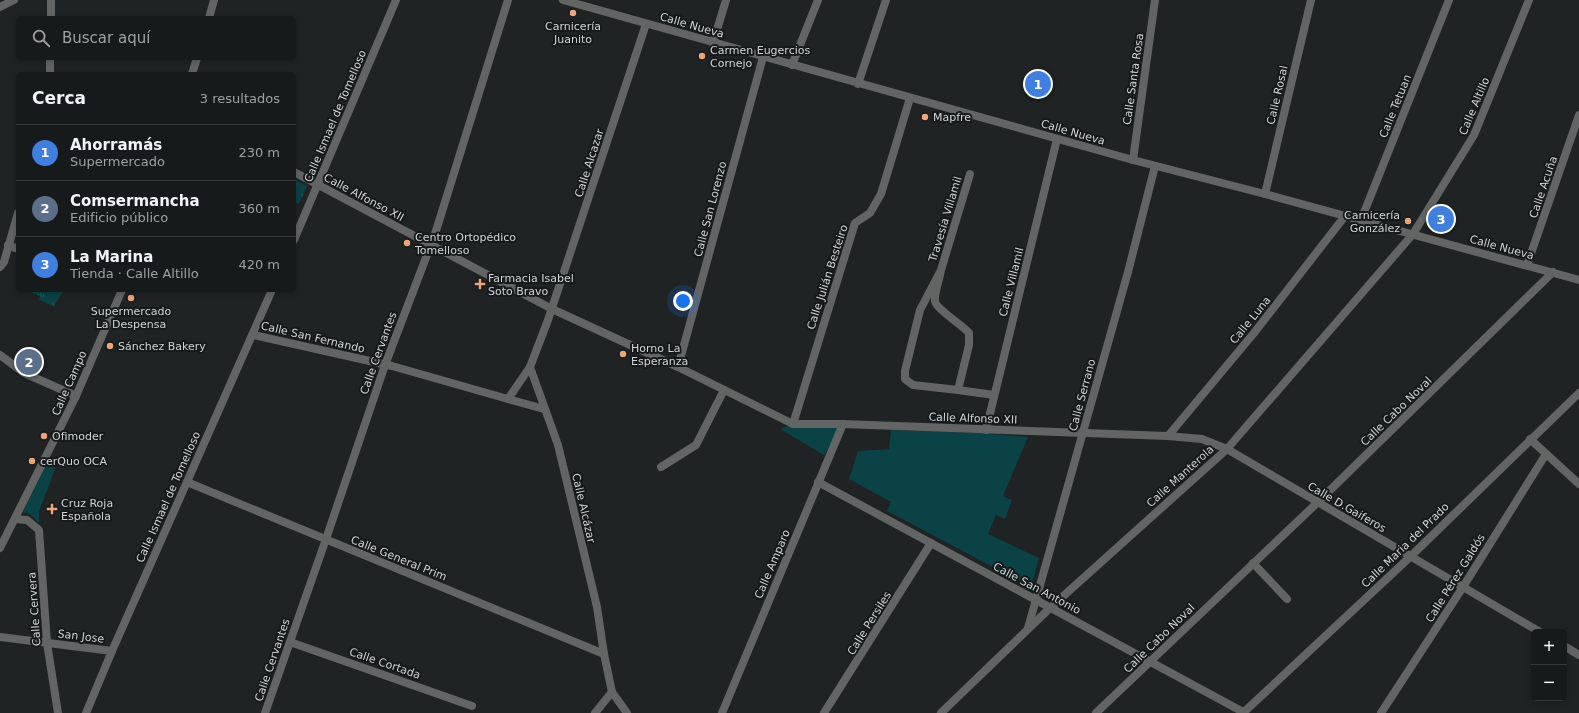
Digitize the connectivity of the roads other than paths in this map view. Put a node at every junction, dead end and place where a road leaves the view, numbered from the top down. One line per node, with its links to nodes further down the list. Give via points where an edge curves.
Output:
1 (14, 0): 14 (street)
2 (51, 0): 15 (street)
3 (214, 0): 16 (street)
4 (396, 0): 33 (street, Calle Ismael de Tomelloso)
5 (508, 0): 40 (street, Calle Cervantes)
6 (563, 0): 17 (street, Calle Nueva)
7 (726, 0): 18 (street)
8 (818, 0): 22 (street)
9 (886, 0): 25 (street)
10 (1155, 0): 29 (street, Calle Santa Rosa)
11 (1310, 0): 34 (street, Calle Rosal)
12 (1448, 0): 37 (street, Calle Tetuan)
13 (1529, 0): 38 (street, Calle Altillo, via 1474,135)
14 (0, 7)
15 (51, 16)
16 (210, 16)
17 (646, 24): 18 (street, Calle Nueva); 51 (street, Calle Alcazar)
18 (713, 43): 19 (street, Calle Nueva)
19 (763, 57): 22 (street, Calle Nueva); 56 (street, Calle San Lorenzo)
20 (50, 60): 23 (street)
21 (196, 60): 24 (street)
22 (792, 65): 25 (street, Calle Nueva)
23 (50, 72)
24 (193, 72)
25 (858, 84): 26 (street, Calle Nueva)
26 (910, 98): 28 (street, Calle Nueva); 64 (street, Calle Julián Besteiro, via 881,194 870,213 855,223)
27 (1579, 115): 43 (street, Calle Acuña)
28 (1057, 139): 29 (street, Calle Nueva); 60 (street, Calle Villamil)
29 (1132, 160): 30 (street, Calle Nueva)
30 (1154, 166): 34 (street, Calle Nueva); 67 (street, Calle Serrano, via 1146,206)
31 (296, 173): 33 (street, Calle Alfonso XII)
32 (970, 174): 45 (street, Travesía Villamil)
33 (318, 185): 39 (street, Calle Ismael de Tomelloso); 40 (street, Calle Alfonso XII)
34 (1265, 194): 35 (street, Calle Nueva)
35 (1345, 216): 37 (street, Calle Nueva); 68 (street, Calle Luna, via 1254,333)
36 (16, 219): 41 (street)
37 (1361, 220): 38 (street, Calle Nueva)
38 (1414, 234): 43 (street, Calle Nueva); 70 (street, Calle Manterola)
39 (296, 235)
40 (431, 244): 51 (street, Calle Alfonso XII); 54 (street, Calle Cervantes)
41 (8, 245): 42 (street); 44 (street, via 4,262)
42 (16, 248)
43 (1527, 265): 46 (street, Calle Nueva)
44 (0, 266)
45 (941, 270): 58 (street, Travesía Villamil, via 934,300 936,305 969,333 969,345); 58 (street, Travesía Villamil, via 920,310 905,379 913,384)
46 (1553, 272): 47 (street, Calle Nueva); 76 (street, Calle Cabo Noval)
47 (1576, 279): 48 (street)
48 (1579, 287)
49 (121, 292): 61 (street, Calle Campo)
50 (271, 292): 52 (street, Calle Ismael de Tomelloso)
51 (552, 309): 55 (street); 56 (street, Calle Alfonso XII)
52 (253, 335): 54 (street, Calle San Fernando); 73 (street, Calle Ismael de Tomelloso)
53 (0, 355): 61 (street, via 24,373)
54 (385, 364): 62 (street, Calle San Fernando); 79 (street, Calle Cervantes)
55 (530, 367): 62 (street); 63 (street, Calle Alcázar)
56 (678, 368): 57 (street, Calle Alfonso XII)
57 (724, 390): 64 (street, Calle Alfonso XII); 72 (street, via 696,445)
58 (958, 390): 60 (street, Travesía Villamil)
59 (1579, 393): 69 (street, Calle Maria del Prado)
60 (994, 395): 66 (street, Calle Villamil)
61 (76, 396): 77 (street, Calle Campo)
62 (508, 399): 63 (street, Calle San Fernando)
63 (544, 409): 95 (street, Calle Alcázar, via 558,445 597,607)
64 (793, 424): 65 (street, Calle Alfonso XII)
65 (843, 424): 66 (street, Calle Alfonso XII); 74 (street, Calle Amparo)
66 (986, 430): 67 (street, Calle Alfonso XII)
67 (1083, 434): 68 (street, Calle Alfonso XII); 86 (street, Calle Serrano)
68 (1168, 436): 70 (street, Calle Alfonso XII, via 1202,439)
69 (1530, 439): 71 (street); 82 (street, Calle Maria del Prado)
70 (1227, 449): 76 (street, Calle D.Gaiferos); 87 (street, Calle Manterola)
71 (1546, 454): 75 (street); 84 (street, Calle Pérez Galdós)
72 (661, 467)
73 (187, 482): 79 (street, Calle General Prim); 94 (street, Calle Ismael de Tomelloso)
74 (818, 482): 80 (street, Calle San Antonio); 105 (street, Calle Amparo)
75 (1579, 484)
76 (1318, 502): 82 (street, Calle D.Gaiferos); 83 (street, Calle Cabo Noval)
77 (15, 519): 78 (street, Calle Campo); 92 (street, Calle Cervera, via 27,520 39,530)
78 (3, 535): 81 (street, Calle Campo)
79 (326, 539): 91 (street, Calle Cervantes); 95 (street, Calle General Prim)
80 (931, 543): 86 (street, Calle San Antonio); 106 (street, Calle Persiles)
81 (0, 548)
82 (1410, 557): 84 (street, Calle D.Gaiferos); 109 (street, Calle Maria del Prado)
83 (1253, 563): 85 (street); 97 (street, Calle Cabo Noval)
84 (1463, 587): 89 (street, Calle D.Gaiferos); 110 (street, Calle Pérez Galdós)
85 (1286, 599)
86 (1036, 601): 87 (street, Calle San Antonio); 88 (street, Calle Serrano)
87 (1050, 608): 88 (street, Calle Manterola); 97 (street, Calle San Antonio)
88 (1028, 628): 107 (street, Calle Manterola)
89 (1535, 629)
90 (0, 637): 92 (street, San Jose)
91 (290, 642): 99 (street, Calle Cortada); 102 (street, Calle Cervantes)
92 (47, 643): 94 (street, San Jose); 100 (street, Calle Cervera)
93 (1567, 648): 96 (street)
94 (112, 651): 101 (street, Calle Ismael de Tomelloso)
95 (604, 654): 98 (street, Calle Alcázar)
96 (1579, 655)
97 (1150, 662): 108 (street, Calle Cabo Noval); 109 (street, Calle San Antonio)
98 (612, 692): 103 (street); 104 (street, Calle Alcázar)
99 (472, 706)
100 (58, 713)
101 (86, 713)
102 (265, 713)
103 (595, 713)
104 (627, 713)
105 (722, 713)
106 (824, 713)
107 (941, 713)
108 (1096, 713)
109 (1244, 713)
110 (1381, 713)

